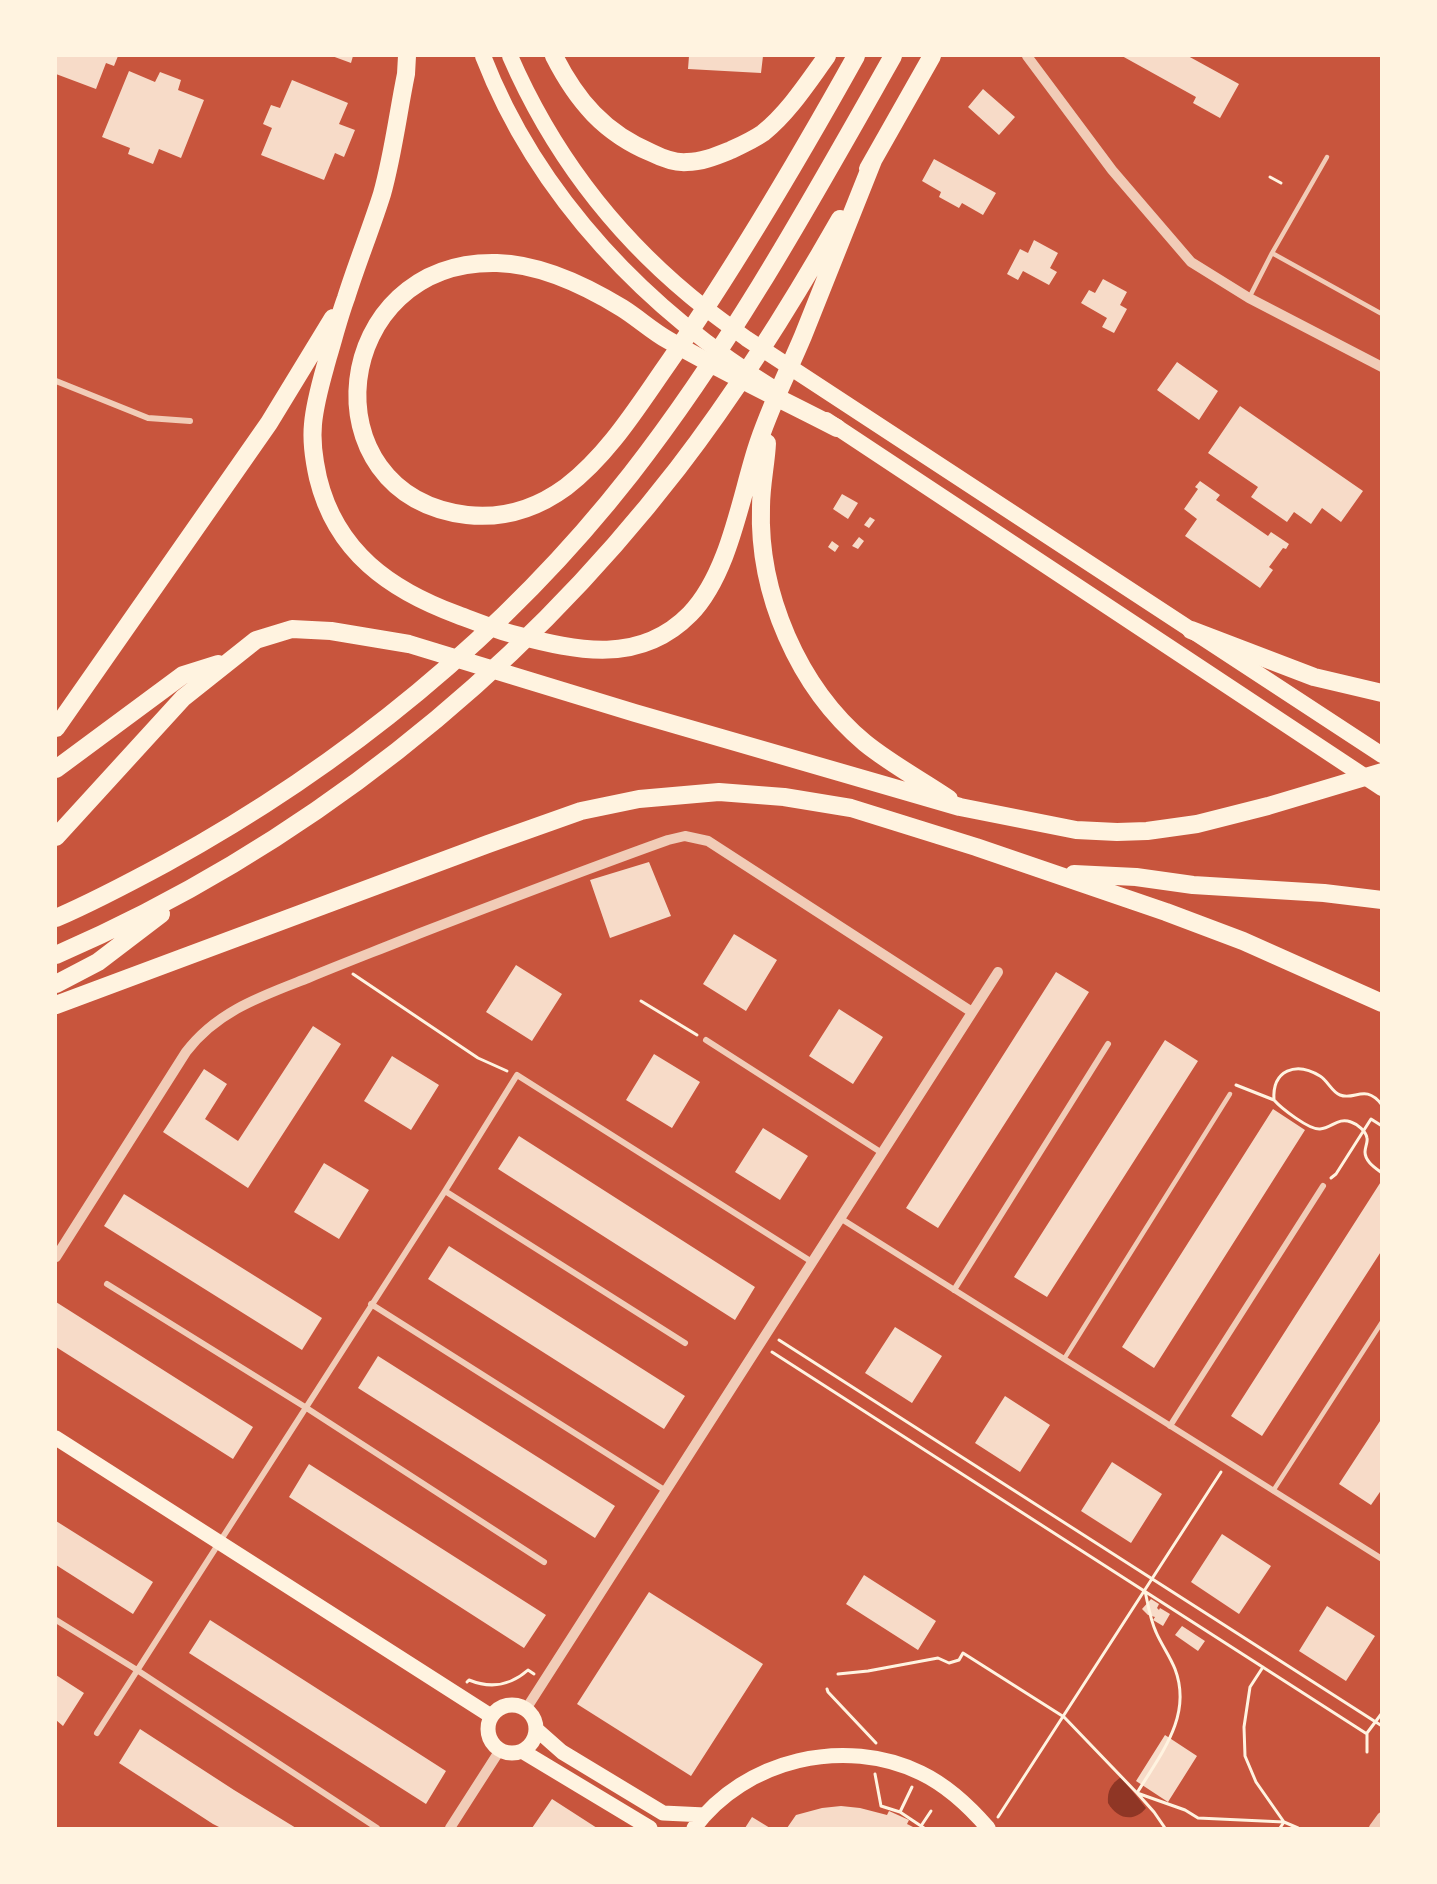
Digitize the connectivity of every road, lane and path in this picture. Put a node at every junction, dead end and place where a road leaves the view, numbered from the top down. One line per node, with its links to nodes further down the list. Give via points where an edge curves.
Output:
1 (407, 56): 16 (highway, via 382,192)
2 (483, 56): 22 (highway, via 496,89 537,163 620,266 734,362)
3 (510, 56): 23 (highway, via 547,129 590,194 688,295 767,352)
4 (554, 56): 5 (highway, via 567,82 590,112 615,134 663,159 685,162 709,159 763,133 782,115)
5 (827, 56)
6 (856, 56): 22 (highway, via 732,267 655,382 606,448 565,487 524,510 501,515 451,513 425,504 404,492 381,470 366,442 357,410 357,378 363,351 378,321 395,301 418,283 442,272 498,263 543,271 596,293 666,339)
7 (893, 56): 35 (highway, via 725,343 623,483 532,586 411,698 287,790 228,828)
8 (932, 56): 11 (highway)
9 (1027, 56): 15 (street, via 1112,170 1184,255)
10 (1327, 157): 14 (lane)
11 (874, 158): 20 (highway); 34 (highway, via 795,294 712,422 643,512 570,595 450,708 384,761 306,818)
12 (1270, 177): 13 (path)
13 (1281, 183)
14 (1272, 253): 15 (lane); 17 (lane)
15 (1249, 298): 18 (street)
16 (345, 299): 20 (highway, via 318,392 313,424 312,453 330,515 369,566 394,585 416,598 510,634 586,650 611,650 636,647 676,626 692,612 717,572); 26 (highway, via 269,423)
17 (1382, 314)
18 (1382, 367)
19 (56, 381): 21 (street, via 148,418)
20 (769, 418): 31 (highway, via 761,525 767,573 785,633 798,660 827,703 864,742)
21 (190, 421)
22 (837, 428): 30 (highway)
23 (1191, 630): 25 (highway, via 1314,677); 27 (highway)
24 (231, 660): 28 (highway, via 183,675); 31 (highway, via 256,640 292,629 410,644); 32 (highway, via 183,698)
25 (1382, 693)
26 (56, 728)
27 (1382, 755)
28 (56, 769)
29 (1382, 772): 31 (highway, via 1197,824 1147,831 1076,830)
30 (1382, 788)
31 (960, 807)
32 (56, 837)
33 (1052, 872): 36 (highway); 44 (highway, via 1243,941); 45 (highway, via 851,808 816,801 719,792 649,798 581,811)
34 (209, 878): 39 (highway); 42 (highway, via 98,962)
35 (112, 892): 37 (highway); 38 (highway)
36 (1382, 900)
37 (56, 906)
38 (56, 918)
39 (56, 955)
40 (339, 965): 46 (street, via 568,876 685,836 708,841); 49 (path, via 478,1058); 60 (street, via 240,1006 204,1030 171,1075)
41 (998, 972): 46 (street)
42 (56, 984)
43 (641, 1001): 47 (path)
44 (1382, 1003)
45 (56, 1005)
46 (972, 1012): 55 (street)
47 (706, 1040): 55 (street)
48 (1108, 1044): 63 (street)
49 (517, 1075): 58 (street); 61 (street)
50 (1230, 1094): 51 (path, via 1236,1084); 69 (lane)
51 (1274, 1100): 52 (path, via 1274,1083 1289,1069 1320,1076 1341,1096 1368,1095); 54 (path, via 1312,1128 1321,1129 1341,1120)
52 (1382, 1105)
53 (1382, 1126): 54 (path, via 1371,1119)
54 (1363, 1130): 56 (path, via 1370,1164); 57 (path, via 1336,1174)
55 (882, 1153): 59 (street)
56 (1382, 1173)
57 (1323, 1186): 71 (street)
58 (445, 1191): 64 (street); 67 (street)
59 (840, 1218): 61 (street); 63 (street)
60 (56, 1257)
61 (812, 1262): 74 (street)
62 (107, 1284): 70 (street)
63 (954, 1290): 69 (street)
64 (371, 1304): 70 (street); 74 (street)
65 (1382, 1322): 75 (lane)
66 (776, 1337): 79 (path)
67 (685, 1343)
68 (772, 1352): 80 (path)
69 (1064, 1359): 71 (street)
70 (305, 1407): 76 (street); 78 (street)
71 (1170, 1426): 73 (street)
72 (56, 1438): 76 (main road)
73 (1227, 1462): 75 (street); 79 (path)
74 (666, 1491): 85 (street)
75 (1273, 1491): 77 (street)
76 (218, 1542): 83 (street); 87 (main road)
77 (1382, 1559)
78 (544, 1562)
79 (1152, 1579): 80 (path); 92 (path)
80 (1144, 1590): 82 (path); 91 (path); 103 (path, via 1181,1691 1175,1728)
81 (56, 1620): 83 (street)
82 (1263, 1667): 96 (path); 108 (path, via 1250,1687 1244,1727 1245,1756 1256,1782)
83 (137, 1670): 95 (street); 111 (street)
84 (838, 1674): 91 (path, via 938,1658 949,1663 959,1660 963,1653)
85 (544, 1681): 87 (path, via 528,1670 499,1685 469,1680); 88 (street)
86 (827, 1689): 97 (path)
87 (458, 1695): 90 (main road)
88 (526, 1709): 90 (main road, via 503,1706); 94 (main road)
89 (1382, 1713): 92 (path)
90 (491, 1716): 98 (main road, via 488,1731)
91 (1064, 1717): 103 (path); 109 (path)
92 (1375, 1722): 93 (path); 96 (path)
93 (1382, 1726)
94 (536, 1729): 99 (main road, via 530,1746); 106 (main road, via 562,1752 663,1813)
95 (97, 1733)
96 (1367, 1734): 100 (path)
97 (881, 1749)
98 (500, 1750): 99 (main road); 112 (street)
99 (522, 1751): 113 (main road)
100 (1367, 1752)
101 (874, 1768): 105 (path, via 881,1806)
102 (911, 1789): 105 (path)
103 (1137, 1793): 108 (path, via 1198,1818); 115 (path)
104 (932, 1811): 110 (path)
105 (900, 1812): 110 (path)
106 (705, 1815): 109 (main road, via 731,1792 770,1770 812,1757 857,1756 921,1773); 114 (main road)
107 (1382, 1817): 118 (street)
108 (1284, 1822): 116 (path); 117 (path)
109 (992, 1824)
110 (923, 1827)
111 (377, 1828)
112 (450, 1828)
113 (650, 1828)
114 (694, 1828)
115 (1165, 1828)
116 (1280, 1828)
117 (1298, 1828)
118 (1374, 1828)

